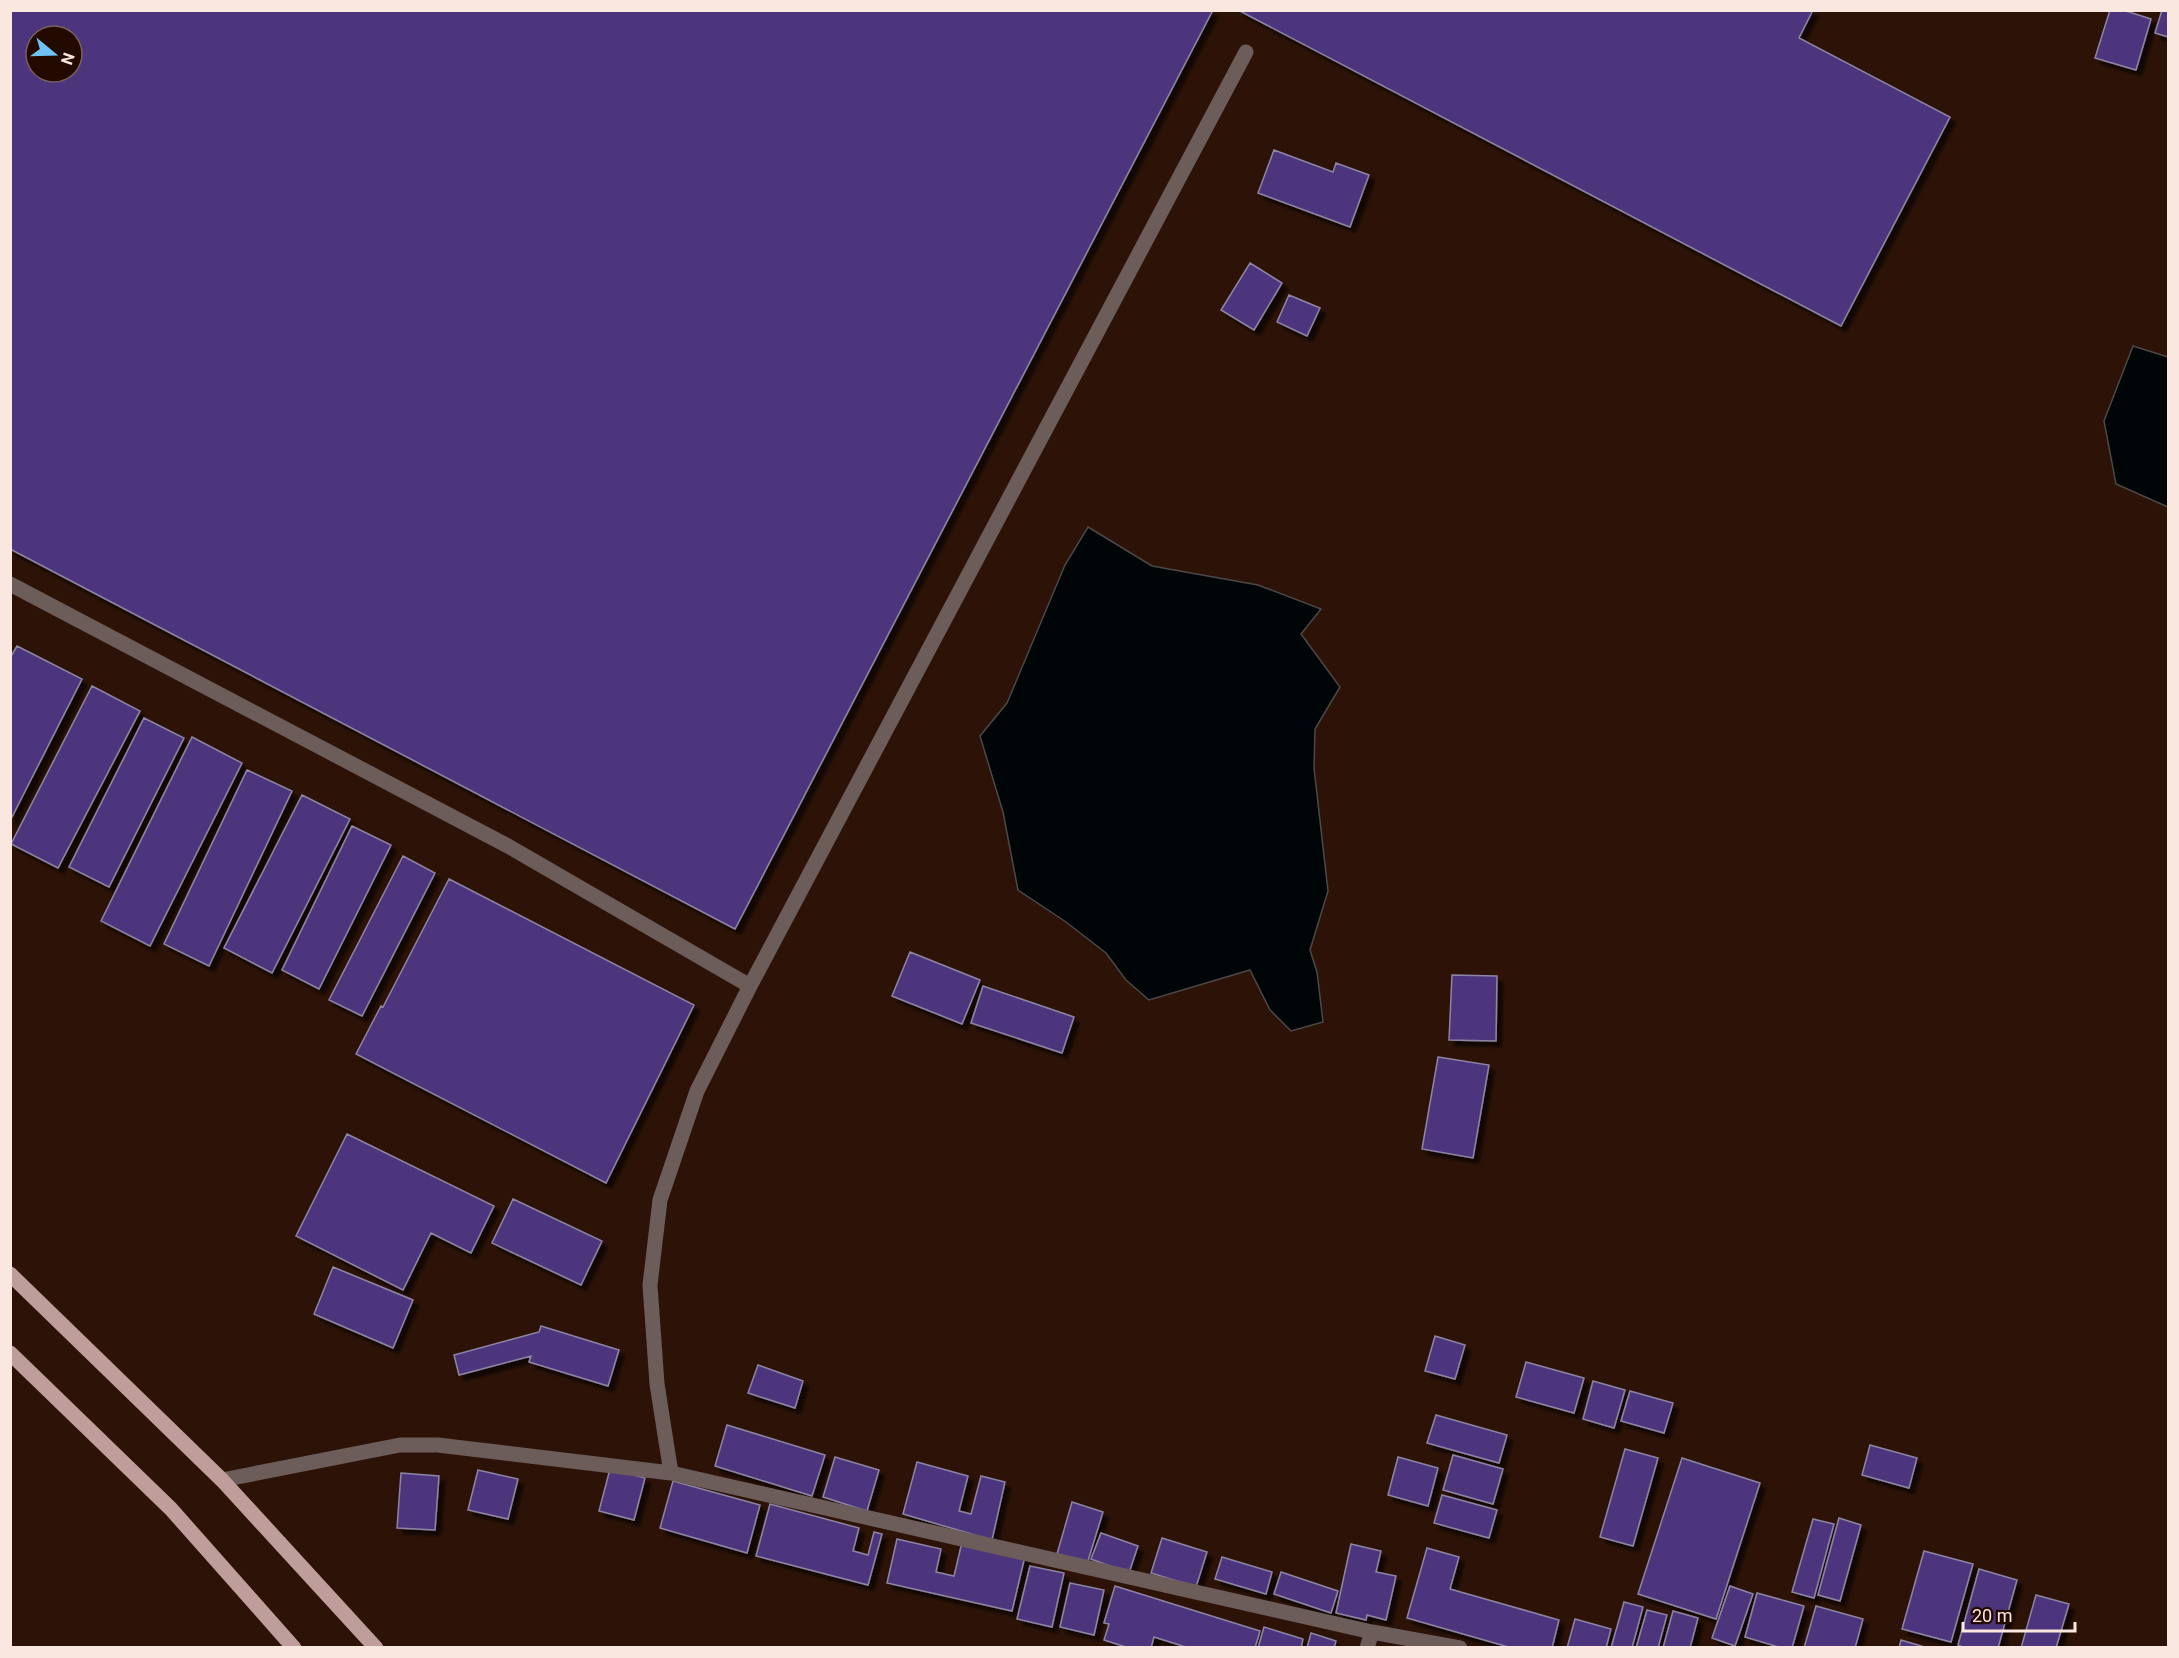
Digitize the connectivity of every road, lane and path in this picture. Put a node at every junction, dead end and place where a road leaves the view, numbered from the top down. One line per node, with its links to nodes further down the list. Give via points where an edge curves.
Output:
1 (1246, 52): 3 (street)
2 (10, 584): 3 (street, via 508,846)
3 (750, 986): 6 (street, via 697,1091 660,1200 650,1285 657,1384)
4 (10, 1274): 7 (main road)
5 (10, 1353): 9 (main road, via 171,1509)
6 (671, 1473): 7 (street, via 438,1445 400,1445); 8 (street)
7 (222, 1480): 10 (main road)
8 (1372, 1632): 11 (street); 12 (street)
9 (294, 1647)
10 (376, 1647)
11 (1367, 1647)
12 (1460, 1647)

